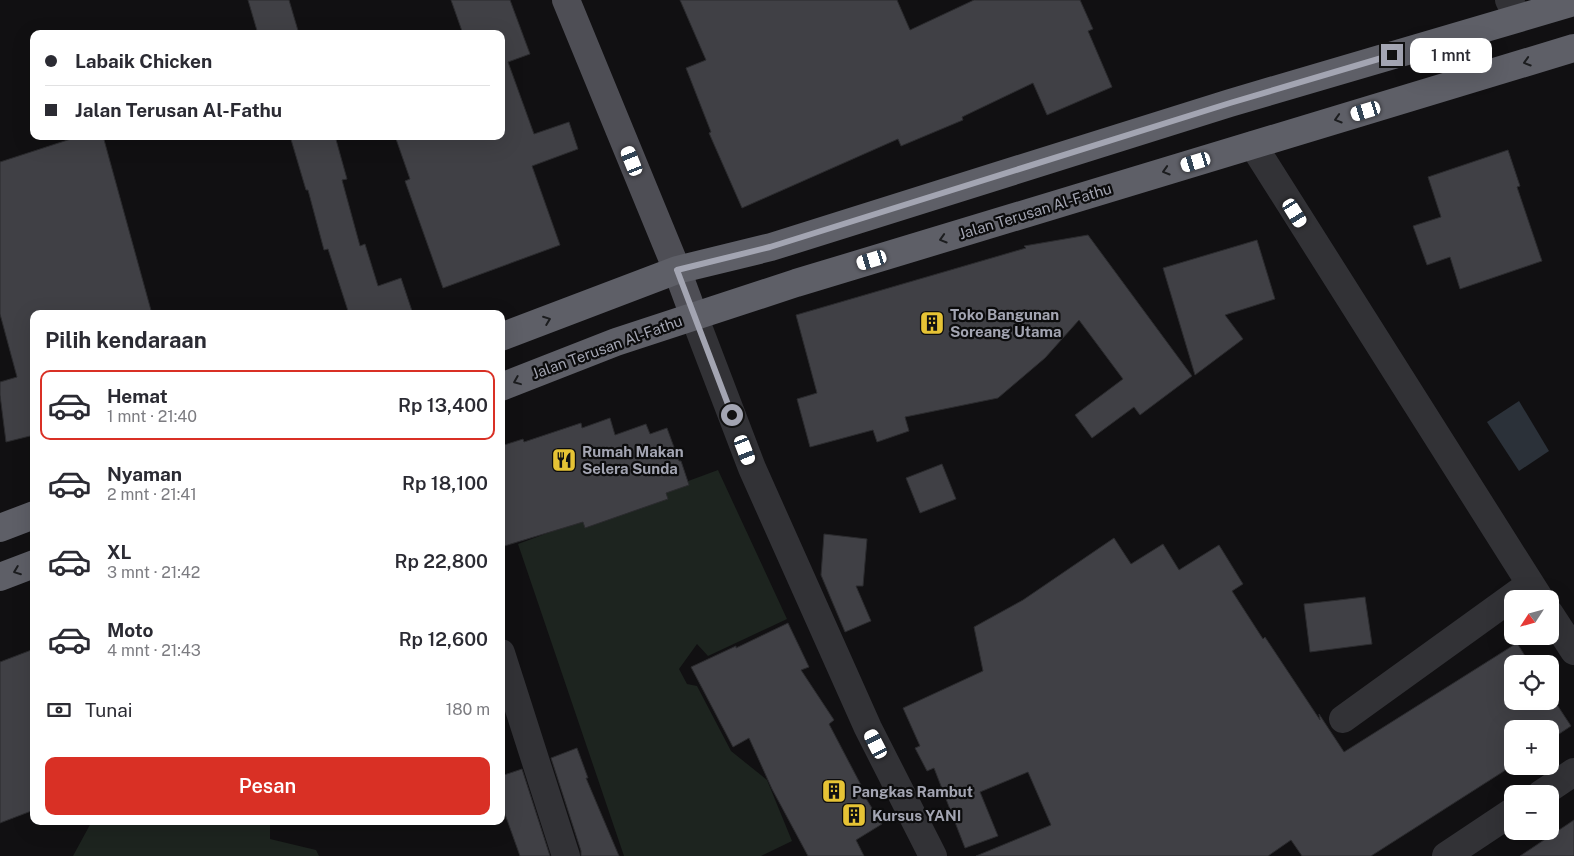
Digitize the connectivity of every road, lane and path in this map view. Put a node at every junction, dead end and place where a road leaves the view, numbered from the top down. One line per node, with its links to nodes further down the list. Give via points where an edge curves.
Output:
1 (566, 0): 6 (main road)
2 (1574, 2): 3 (highway)
3 (1514, 9): 6 (highway, via 1230,103 770,247)
4 (1574, 48): 5 (highway, Jalan Terusan Al-Fathu, one-way to 5)
5 (1253, 145): 7 (highway, Jalan Terusan Al-Fathu, one-way to 7); 14 (street)
6 (677, 270): 7 (main road); 8 (highway, one-way to 6)
7 (694, 316): 9 (highway, Jalan Terusan Al-Fathu, one-way to 9, via 594,350); 24 (street, via 752,468 868,728)
8 (505, 335)
9 (505, 385)
10 (30, 517): 11 (highway)
11 (0, 528)
12 (30, 566): 13 (highway, one-way to 13)
13 (0, 577)
14 (1534, 590)
15 (1504, 613): 19 (street)
16 (1559, 628): 17 (street)
17 (1574, 651)
18 (505, 665): 23 (street)
19 (1343, 719)
20 (1574, 772): 21 (street)
21 (1554, 785)
22 (1504, 817): 25 (street)
23 (566, 856)
24 (933, 856)
25 (1446, 856)

